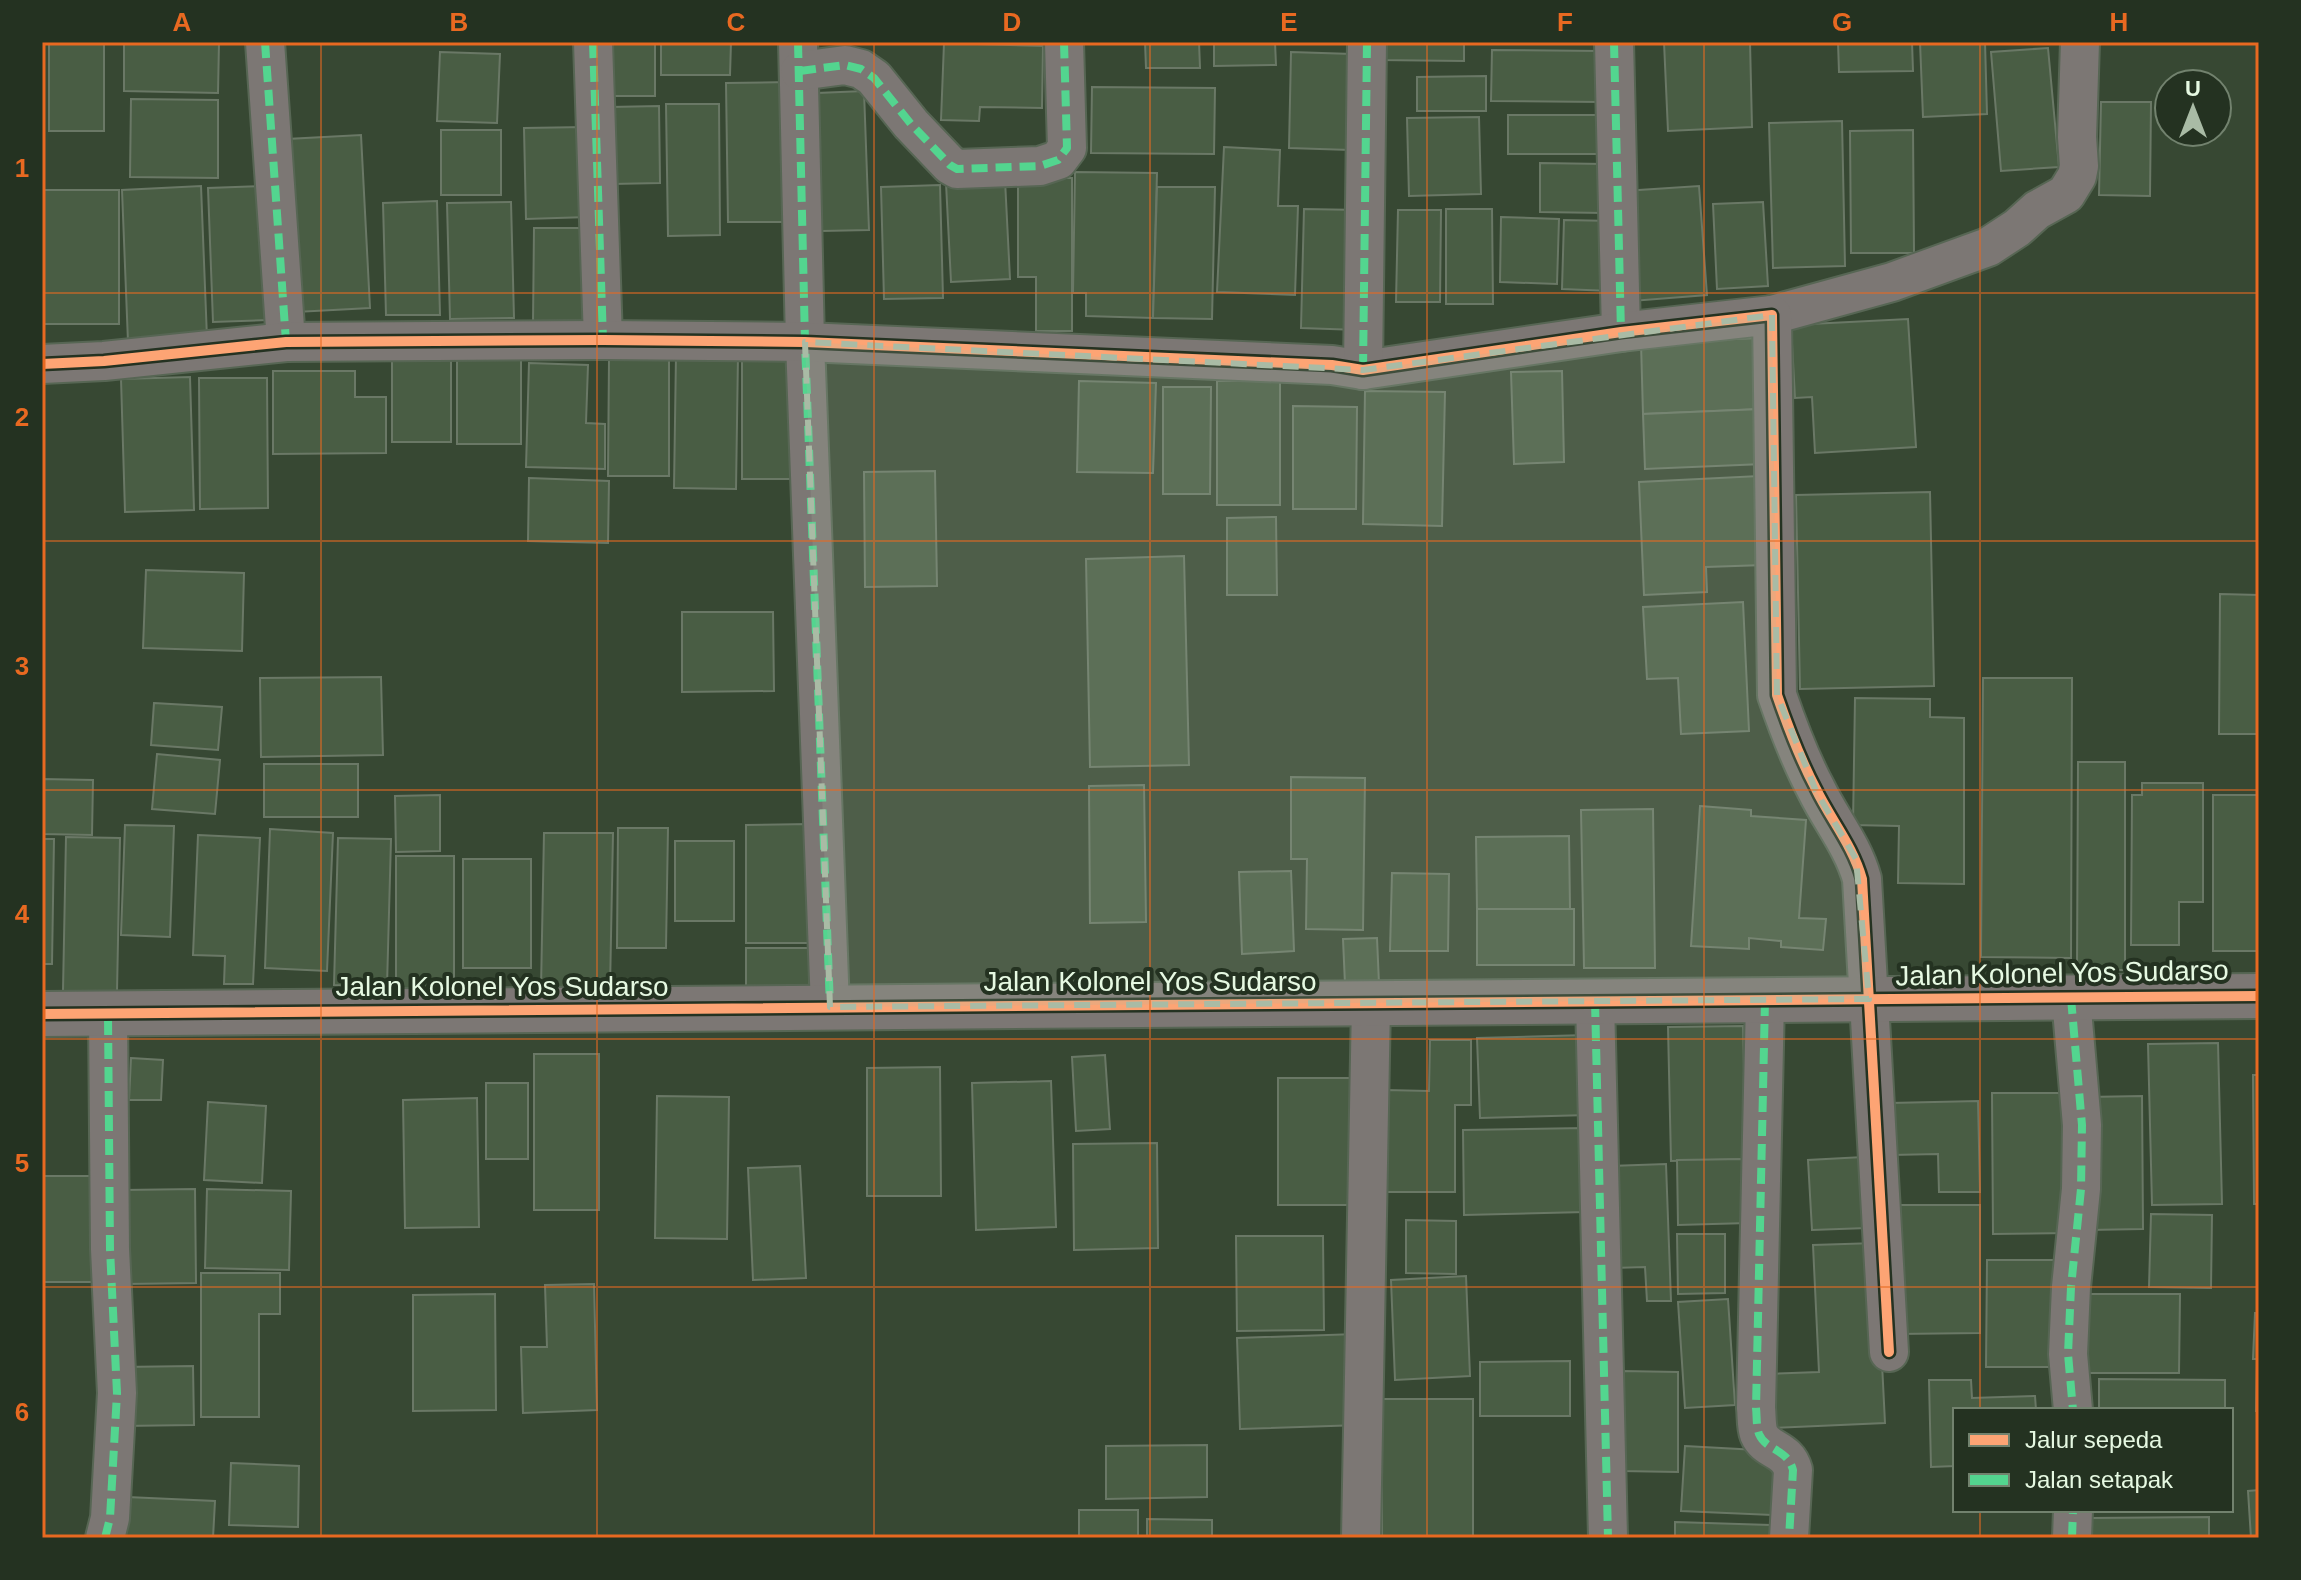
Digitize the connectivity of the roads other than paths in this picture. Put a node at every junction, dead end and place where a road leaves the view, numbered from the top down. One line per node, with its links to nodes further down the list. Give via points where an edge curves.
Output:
1 (265, 42): 11 (street)
2 (593, 42): 10 (street)
3 (1064, 42): 7 (street, via 1067,148 1058,160 1040,166 957,169 874,78 861,69)
4 (1367, 42): 14 (street)
5 (1614, 42): 9 (street)
6 (2080, 42): 8 (street, via 2079,166 2066,194 1988,247 1892,282)
7 (799, 57): 12 (street)
8 (1772, 315): 9 (street); 17 (street, via 1777,695 1816,791 1856,859 1864,897)
9 (1621, 332): 14 (street)
10 (603, 340): 11 (street); 12 (street)
11 (286, 342): 13 (street)
12 (805, 342): 14 (street); 21 (street)
13 (42, 364)
14 (1363, 370)
15 (2259, 996): 16 (street, Jalan Kolonel Yos Sudarso)
16 (2071, 998): 17 (street, Jalan Kolonel Yos Sudarso); 25 (street, via 2082,1125 2069,1341)
17 (1869, 999): 18 (street, Jalan Kolonel Yos Sudarso); 24 (street)
18 (1765, 1000): 19 (street, Jalan Kolonel Yos Sudarso); 30 (street, via 1756,1408 1759,1436 1788,1456 1793,1470)
19 (1595, 1001): 20 (street, Jalan Kolonel Yos Sudarso); 29 (street)
20 (1371, 1003): 21 (street, Jalan Kolonel Yos Sudarso); 28 (street)
21 (830, 1007): 23 (street, Jalan Kolonel Yos Sudarso)
22 (42, 1014): 23 (street, Jalan Kolonel Yos Sudarso)
23 (108, 1014): 27 (street, via 117,1393)
24 (1889, 1352)
25 (2073, 1408)
26 (2073, 1512): 31 (street)
27 (105, 1538)
28 (1361, 1538)
29 (1608, 1538)
30 (1789, 1538)
31 (2072, 1538)

